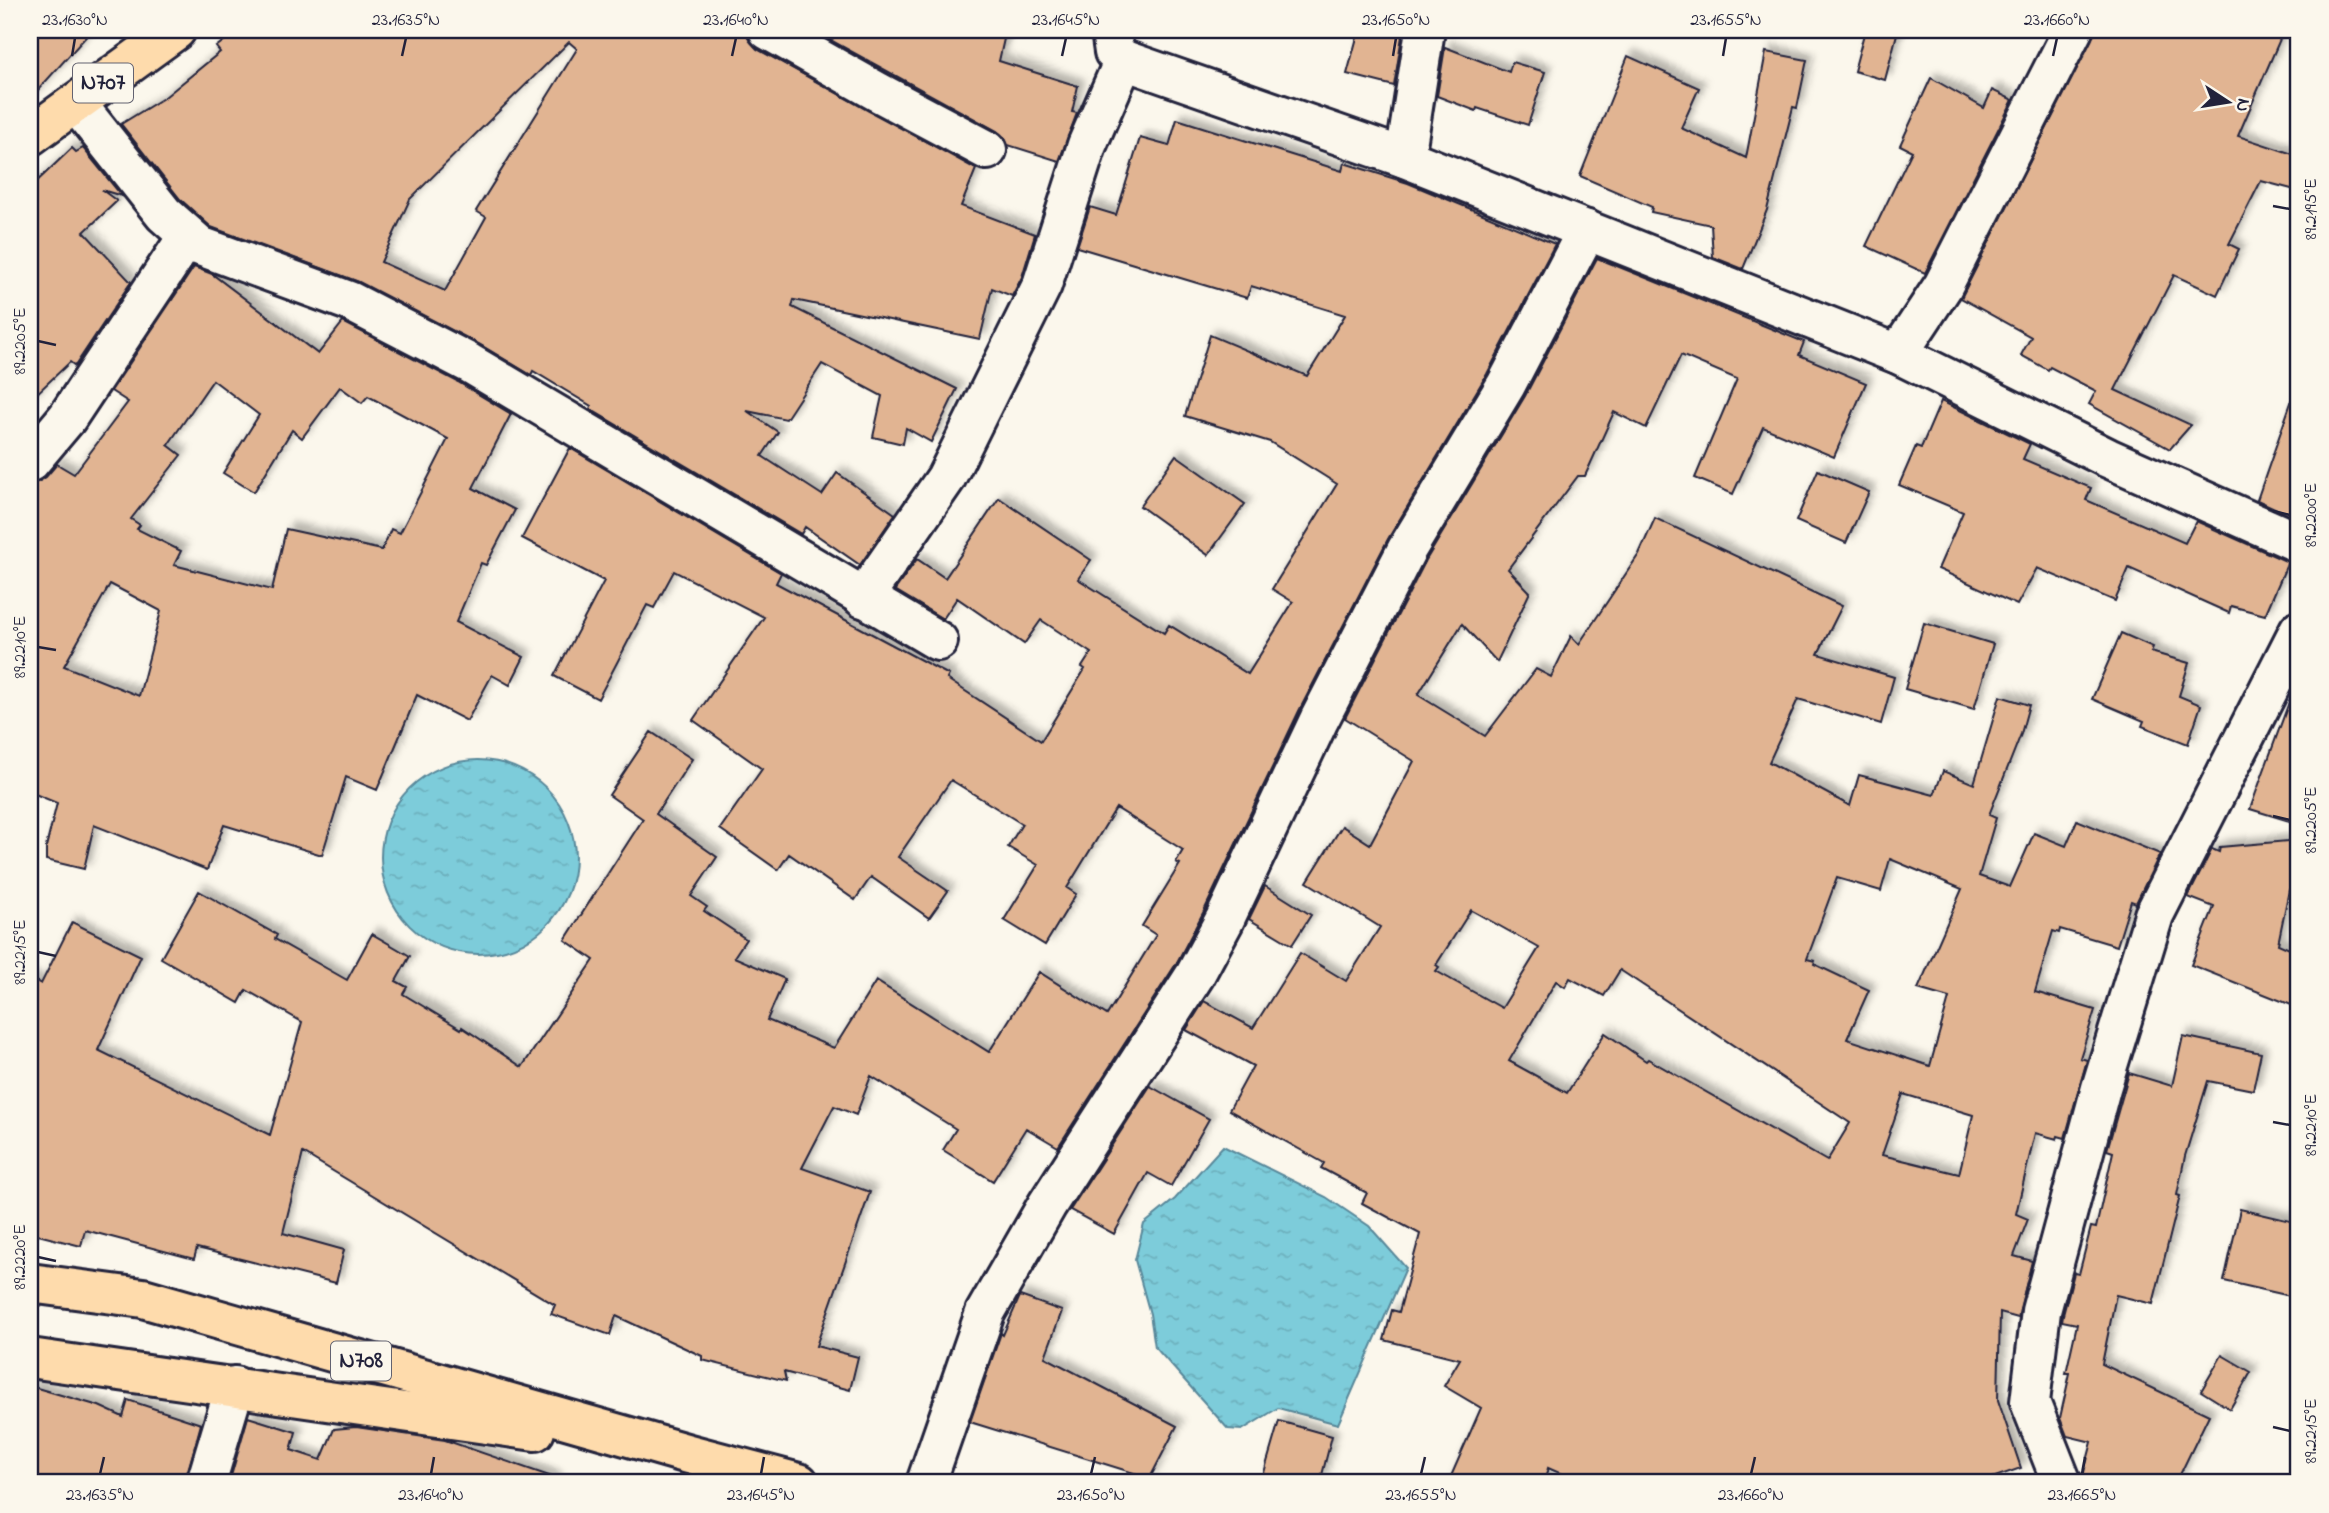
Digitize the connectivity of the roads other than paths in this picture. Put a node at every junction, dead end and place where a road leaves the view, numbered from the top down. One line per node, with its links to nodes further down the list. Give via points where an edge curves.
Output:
1 (176, 30): 6 (highway, N707)
2 (768, 30): 8 (street)
3 (1425, 30): 9 (street)
4 (2073, 30): 12 (street, via 1943,286)
5 (1119, 45): 9 (street); 15 (street, via 1042,285 946,478)
6 (76, 103): 7 (highway, N707); 11 (street, via 164,214)
7 (30, 136)
8 (987, 150)
9 (1405, 158): 10 (street)
10 (1587, 230): 12 (street); 24 (street, via 1506,385 1407,549 1195,975 1047,1206 985,1313)
11 (188, 236): 13 (street, via 67,418); 15 (street, via 200,246 349,300 469,363)
12 (1898, 354): 14 (street, via 2108,458)
13 (30, 462)
14 (2299, 543)
15 (863, 598): 17 (street)
16 (2299, 629): 25 (street, via 2154,915 2101,1088 2041,1311 2030,1402)
17 (938, 641)
18 (30, 1283): 21 (highway, N708, via 143,1298)
19 (30, 1358): 20 (highway, N708)
20 (235, 1386): 21 (highway, N708); 22 (street)
21 (689, 1454): 23 (highway, N708)
22 (206, 1483)
23 (799, 1483)
24 (926, 1483)
25 (2062, 1483)

